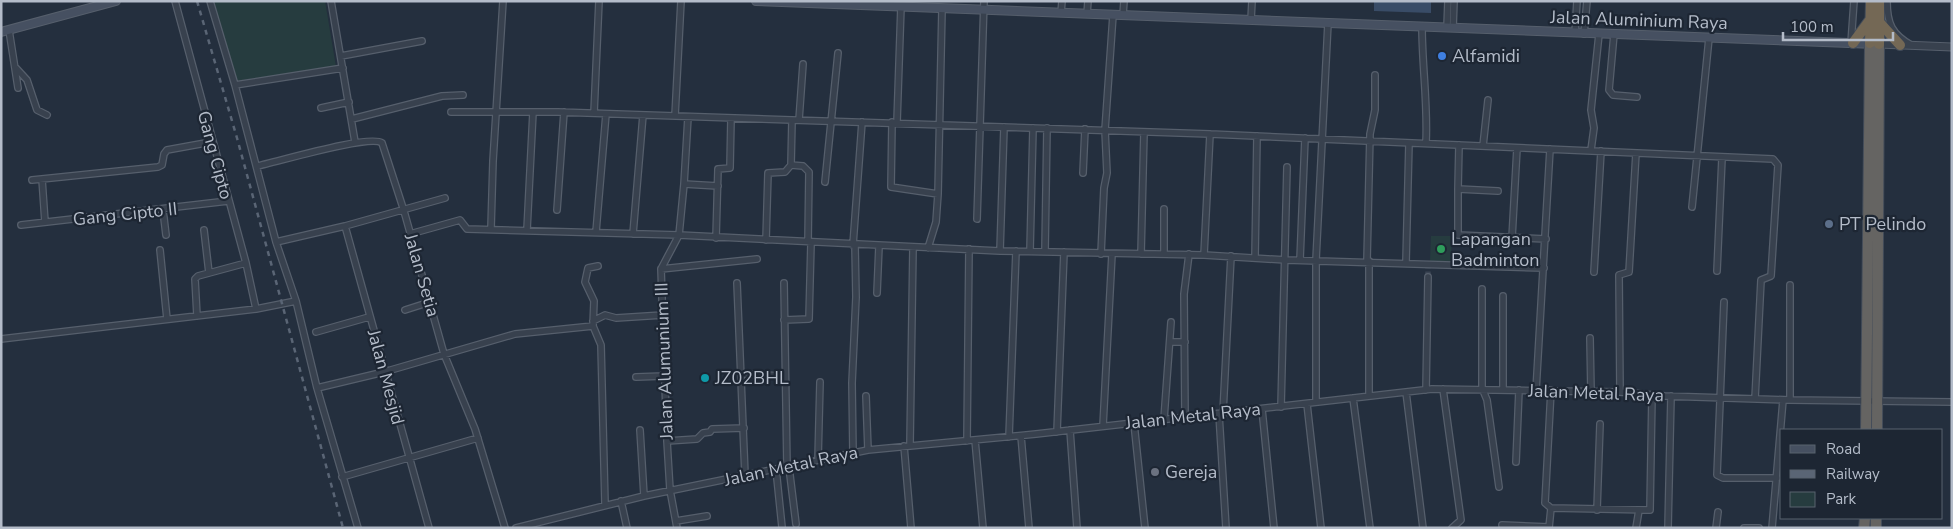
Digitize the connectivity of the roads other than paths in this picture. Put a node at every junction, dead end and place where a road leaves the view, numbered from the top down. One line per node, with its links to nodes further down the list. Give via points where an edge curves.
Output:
1 (116, 1): 38 (main road)
2 (175, 1): 93 (street, Gang Cipto)
3 (210, 1): 56 (street)
4 (331, 1): 51 (street)
5 (503, 1): 64 (street)
6 (599, 1): 67 (street)
7 (681, 1): 71 (street)
8 (756, 1): 22 (main road, Jalan Aluminium Raya)
9 (984, 1): 28 (street)
10 (1062, 1): 29 (street)
11 (1088, 1): 30 (street)
12 (1124, 1): 32 (street)
13 (1252, 1): 33 (street)
14 (1448, 1): 37 (street)
15 (1454, 1): 37 (street)
16 (1577, 1): 39 (street)
17 (1587, 1): 40 (street)
18 (1854, 1): 45 (street)
19 (1871, 1): 34 (highway)
20 (1879, 1): 34 (highway)
21 (1887, 1): 48 (street, via 1889,26)
22 (815, 2): 23 (main road, Jalan Aluminium Raya)
23 (842, 3): 24 (main road, Jalan Aluminium Raya)
24 (883, 4): 26 (main road, Jalan Aluminium Raya)
25 (914, 4): 26 (main road, Jalan Aluminium Raya); 27 (main road, Jalan Aluminium Raya)
26 (901, 6): 79 (street)
27 (942, 8): 28 (main road, Jalan Aluminium Raya); 80 (street)
28 (984, 10): 29 (main road, Jalan Aluminium Raya); 81 (street)
29 (1061, 13): 30 (main road, Jalan Aluminium Raya)
30 (1087, 14): 31 (main road, Jalan Aluminium Raya)
31 (1113, 15): 32 (main road, Jalan Aluminium Raya); 86 (street)
32 (1123, 15): 33 (main road, Jalan Aluminium Raya)
33 (1251, 20): 35 (main road, Jalan Aluminium Raya)
34 (1875, 21): 45 (highway); 46 (highway); 47 (highway)
35 (1328, 23): 36 (main road, Jalan Aluminium Raya); 91 (street)
36 (1422, 26): 37 (main road, Jalan Aluminium Raya); 96 (street, via 1428,109)
37 (1450, 28): 39 (main road, Jalan Aluminium Raya)
38 (5, 31): 53 (street)
39 (1575, 33): 40 (main road, Jalan Aluminium Raya)
40 (1584, 34): 41 (main road, Jalan Aluminium Raya)
41 (1599, 34): 42 (main road, Jalan Aluminium Raya); 101 (street, via 1591,110 1594,128)
42 (1614, 34): 43 (main road, Jalan Aluminium Raya); 59 (street, via 1609,90 1613,95)
43 (1709, 38): 45 (main road, Jalan Aluminium Raya); 104 (street)
44 (422, 41): 51 (street)
45 (1852, 43): 46 (main road, Jalan Aluminium Raya)
46 (1875, 44): 47 (street, Jalan Aluminium Raya); 225 (highway); 227 (highway)
47 (1900, 45): 48 (street, Jalan Aluminium Raya)
48 (1911, 45): 49 (street, Jalan Aluminium Raya)
49 (1952, 47)
50 (838, 53): 77 (street)
51 (341, 56): 54 (street)
52 (803, 64): 76 (street)
53 (16, 68): 57 (street); 69 (street, via 27,80 37,110)
54 (344, 68): 56 (street); 61 (street)
55 (1375, 75): 92 (street, via 1375,110)
56 (235, 85): 107 (street)
57 (18, 88)
58 (463, 95): 74 (street, via 442,96)
59 (1637, 97)
60 (1488, 100): 98 (street)
61 (349, 102): 62 (street); 74 (street)
62 (321, 108)
63 (452, 112): 64 (street)
64 (496, 112): 65 (street); 129 (street)
65 (533, 112): 66 (street); 131 (street)
66 (564, 112): 67 (street); 123 (street)
67 (594, 114): 68 (street)
68 (606, 114): 70 (street); 132 (street)
69 (47, 115)
70 (643, 115): 71 (street); 134 (street)
71 (675, 116): 72 (street)
72 (688, 117): 73 (street); 113 (street, Jalan Alumunium III)
73 (731, 118): 75 (street); 114 (street, via 730,168 718,169)
74 (352, 119): 94 (street)
75 (792, 120): 76 (street); 106 (street)
76 (799, 120): 77 (street)
77 (831, 120): 78 (street); 112 (street)
78 (862, 122): 79 (street); 143 (street)
79 (894, 122): 80 (street); 117 (street, via 891,187)
80 (940, 124): 81 (street); 117 (street)
81 (981, 127): 82 (street); 125 (street)
82 (1004, 127): 83 (street); 149 (street)
83 (1034, 128): 84 (street); 151 (street)
84 (1047, 128): 85 (street); 152 (street)
85 (1085, 129): 86 (street); 109 (street)
86 (1105, 130): 87 (street); 154 (street, via 1107,173)
87 (1144, 132): 88 (street); 156 (street)
88 (1210, 134): 89 (street); 159 (street)
89 (1257, 136): 90 (street); 161 (street)
90 (1305, 138): 91 (street); 164 (street)
91 (1323, 138): 92 (street); 165 (street)
92 (1370, 141): 95 (street); 166 (street)
93 (211, 142): 110 (street, via 167,150 162,165 158,167); 119 (street, Gang Cipto)
94 (355, 142): 107 (street, Jalan Setia); 124 (street, Jalan Setia, via 377,140 382,143)
95 (1410, 142): 96 (street); 167 (street)
96 (1426, 143): 97 (street)
97 (1459, 145): 98 (street); 115 (street)
98 (1483, 146): 99 (street)
99 (1517, 148): 100 (street); 138 (street)
100 (1550, 149): 101 (street); 139 (street)
101 (1591, 150): 102 (street)
102 (1600, 151): 103 (street); 173 (street)
103 (1636, 153): 104 (street); 216 (street, via 1629,272 1619,275)
104 (1696, 157): 105 (street); 120 (street)
105 (1722, 158): 172 (street); 223 (street, via 1773,160 1778,164 1771,276 1761,280)
106 (791, 165): 140 (street, via 785,172 768,173); 142 (street, via 803,166 810,172)
107 (257, 166): 141 (street)
108 (1287, 167): 163 (street)
109 (1083, 173)
110 (42, 179): 111 (street); 126 (street)
111 (32, 180)
112 (825, 182)
113 (684, 184): 114 (street); 136 (street, Jalan Alumunium III)
114 (718, 186): 137 (street)
115 (1458, 189): 116 (street); 138 (street, via 1458,234)
116 (1498, 191)
117 (938, 194): 146 (street, via 936,222)
118 (445, 198): 124 (street)
119 (228, 201): 122 (street, Gang Cipto II); 168 (street, Gang Cipto)
120 (1692, 207)
121 (1164, 209): 157 (street)
122 (163, 210): 126 (street, Gang Cipto II); 135 (street)
123 (557, 210)
124 (404, 211): 128 (street); 133 (street, Jalan Setia)
125 (977, 219)
126 (45, 222): 127 (street, Gang Cipto II)
127 (22, 225)
128 (345, 226): 141 (street); 189 (street, Jalan Mesjid)
129 (491, 228): 131 (street); 133 (street, via 466,229 460,220)
130 (204, 230): 174 (street)
131 (528, 230): 132 (street)
132 (596, 232): 134 (street)
133 (410, 234): 183 (street, Jalan Setia)
134 (633, 234): 136 (street)
135 (166, 235)
136 (678, 235): 137 (street); 171 (street, Jalan Alumunium III)
137 (716, 238): 140 (street)
138 (1512, 238): 139 (street)
139 (1546, 239): 170 (street)
140 (766, 240): 142 (street)
141 (276, 242): 182 (street)
142 (809, 242): 143 (street); 191 (street, via 809,319)
143 (854, 245): 144 (street); 253 (street)
144 (879, 246): 145 (street); 180 (street)
145 (913, 248): 146 (street); 251 (street)
146 (928, 248): 147 (street)
147 (970, 249): 149 (street); 249 (street)
148 (160, 250): 190 (street)
149 (1000, 251): 150 (street)
150 (1016, 251): 151 (street); 246 (street)
151 (1030, 251): 152 (street)
152 (1045, 252): 153 (street)
153 (1064, 252): 154 (street); 244 (street)
154 (1101, 254): 155 (street)
155 (1112, 254): 156 (street); 237 (street)
156 (1141, 254): 157 (street)
157 (1164, 254): 158 (street)
158 (1189, 254): 159 (street); 198 (street, via 1184,294)
159 (1204, 254): 160 (street)
160 (1231, 256): 161 (street); 232 (street)
161 (1255, 258): 163 (street)
162 (757, 259): 171 (street)
163 (1286, 260): 164 (street); 230 (street)
164 (1300, 260): 165 (street)
165 (1316, 260): 166 (street); 226 (street)
166 (1368, 261): 167 (street); 219 (street)
167 (1406, 262): 170 (street)
168 (246, 264): 174 (street); 185 (street, Gang Cipto)
169 (598, 266): 193 (street, via 588,268 586,272 587,288 594,301)
170 (1544, 268): 213 (street)
171 (661, 269): 187 (street, Jalan Alumunium III)
172 (1717, 271)
173 (1594, 272)
174 (209, 273): 188 (street, via 196,279)
175 (1428, 278): 210 (street)
176 (737, 283): 201 (street)
177 (784, 283): 191 (street)
178 (1790, 285): 224 (street)
179 (1482, 289): 207 (street)
180 (877, 293)
181 (1503, 296): 209 (street)
182 (296, 301): 185 (street); 206 (street)
183 (430, 302): 186 (street); 199 (street, Jalan Setia)
184 (1724, 302): 221 (street, via 1725,337)
185 (256, 309): 188 (street)
186 (404, 310)
187 (663, 315): 193 (street, via 616,318 605,315); 202 (street, Jalan Alumunium III)
188 (197, 316): 190 (street)
189 (369, 317): 194 (street); 200 (street, Jalan Mesjid)
190 (167, 320): 196 (street)
191 (784, 320): 203 (street)
192 (1171, 322): 197 (street)
193 (593, 323): 199 (street, via 516,334); 267 (street, via 601,346)
194 (316, 332)
195 (1590, 338): 215 (street)
196 (1, 339)
197 (1170, 342): 198 (street); 234 (street)
198 (1185, 342): 233 (street)
199 (444, 354): 200 (street); 247 (street, Jalan Setia)
200 (384, 372): 206 (street); 255 (street, Jalan Mesjid)
201 (742, 374): 203 (street); 238 (street)
202 (664, 376): 204 (street); 250 (street, Jalan Alumunium III)
203 (785, 376): 258 (street)
204 (636, 377)
205 (820, 382): 256 (street)
206 (317, 388): 261 (street)
207 (1482, 388): 208 (street, Jalan Metal Raya); 209 (street, Jalan Metal Raya); 263 (street, via 1487,400)
208 (1443, 389): 210 (street, Jalan Metal Raya); 293 (street, via 1461,520)
209 (1502, 389): 211 (street, Jalan Metal Raya)
210 (1426, 390): 214 (street, Jalan Metal Raya)
211 (1520, 390): 213 (street, Jalan Metal Raya); 257 (street)
212 (1551, 390): 213 (street, Jalan Metal Raya); 215 (street, Jalan Metal Raya); 268 (street, via 1545,503)
213 (1536, 391)
214 (1406, 392): 219 (street, Jalan Metal Raya); 292 (street)
215 (1591, 392): 216 (street, Jalan Metal Raya)
216 (1620, 392): 217 (street, Jalan Metal Raya)
217 (1652, 395): 220 (street, Jalan Metal Raya); 270 (street, via 1650,510)
218 (866, 396): 252 (street)
219 (1369, 396): 222 (street, Jalan Metal Raya)
220 (1671, 396): 221 (street, Jalan Metal Raya); 296 (street)
221 (1719, 397): 223 (street, Jalan Metal Raya); 262 (street, via 1717,475 1723,478)
222 (1353, 398): 226 (street, Jalan Metal Raya); 291 (street)
223 (1755, 399): 224 (street, Jalan Metal Raya)
224 (1787, 400): 225 (street, Jalan Metal Raya); 239 (street)
225 (1865, 401): 227 (street, Jalan Metal Raya); 240 (highway)
226 (1316, 402): 229 (street, Jalan Metal Raya)
227 (1878, 402): 228 (street, Jalan Metal Raya); 241 (highway)
228 (1952, 402)
229 (1307, 404): 230 (street, Jalan Metal Raya); 290 (street)
230 (1282, 407): 231 (street, Jalan Metal Raya)
231 (1262, 409): 232 (street, Jalan Metal Raya); 289 (street)
232 (1221, 413): 233 (street, Jalan Metal Raya); 288 (street)
233 (1185, 417): 234 (street, Jalan Metal Raya)
234 (1164, 419): 235 (street, Jalan Metal Raya)
235 (1134, 423): 237 (street, Jalan Metal Raya); 287 (street)
236 (1600, 424): 269 (street)
237 (1103, 426): 243 (street, Jalan Metal Raya)
238 (744, 428): 250 (street, via 712,429 697,439); 260 (street)
239 (1783, 429)
240 (1866, 429)
241 (1877, 429)
242 (640, 430): 265 (street)
243 (1070, 430): 244 (street, Jalan Metal Raya); 286 (street)
244 (1057, 432): 245 (street, Jalan Metal Raya)
245 (1021, 436): 246 (street, Jalan Metal Raya); 285 (street)
246 (1009, 437): 248 (street, Jalan Metal Raya)
247 (478, 438): 255 (street); 279 (street, Jalan Setia)
248 (975, 440): 249 (street, Jalan Metal Raya); 284 (street)
249 (966, 441): 251 (street, Jalan Metal Raya)
250 (667, 442): 264 (street, Jalan Alumunium III)
251 (907, 445): 252 (street, Jalan Metal Raya); 283 (street)
252 (868, 450): 253 (street, Jalan Metal Raya)
253 (853, 453): 256 (street, Jalan Metal Raya)
254 (1780, 455): 262 (street)
255 (408, 458): 261 (street); 278 (street, Jalan Mesjid)
256 (818, 460): 258 (street, Jalan Metal Raya)
257 (1516, 462)
258 (788, 467): 259 (street, Jalan Metal Raya); 274 (street)
259 (776, 470): 260 (street, Jalan Metal Raya); 276 (street)
260 (746, 475): 264 (street, Jalan Metal Raya)
261 (342, 477): 277 (street)
262 (1777, 478): 300 (street)
263 (1499, 487)
264 (670, 490): 265 (street, Jalan Metal Raya); 273 (street, Jalan Alumunium III)
265 (644, 496): 266 (street, Jalan Metal Raya)
266 (621, 501): 267 (street, Jalan Metal Raya); 281 (street)
267 (605, 504): 280 (street, Jalan Metal Raya)
268 (1552, 508): 269 (street); 294 (street)
269 (1597, 510): 270 (street)
270 (1639, 510): 295 (street)
271 (1718, 512): 297 (street)
272 (707, 516): 273 (street)
273 (676, 521): 282 (street, Jalan Alumunium III)
274 (796, 524)
275 (1502, 525): 294 (street)
276 (782, 527)
277 (358, 528)
278 (428, 528)
279 (505, 528)
280 (516, 528)
281 (627, 528)
282 (677, 528)
283 (910, 528)
284 (983, 528)
285 (1029, 528)
286 (1077, 528)
287 (1145, 528)
288 (1226, 528)
289 (1274, 528)
290 (1321, 528)
291 (1370, 528)
292 (1423, 528)
293 (1452, 528)
294 (1549, 528)
295 (1636, 528)
296 (1668, 528)
297 (1716, 528)
298 (1744, 528): 299 (street)
299 (1759, 528)
300 (1772, 528)

